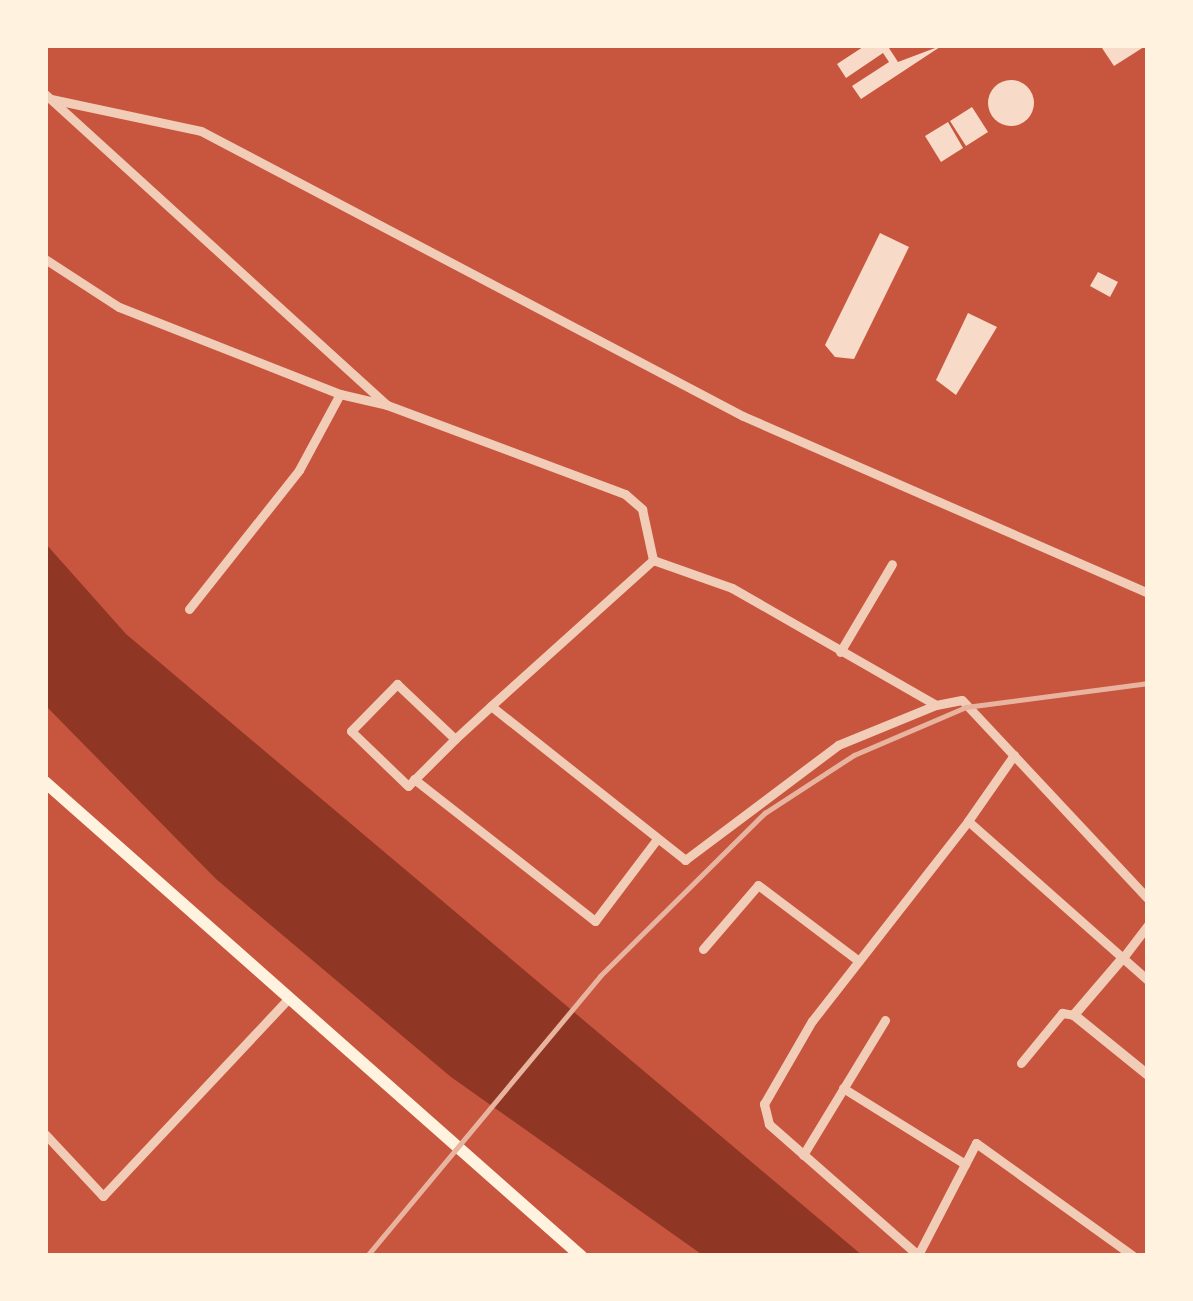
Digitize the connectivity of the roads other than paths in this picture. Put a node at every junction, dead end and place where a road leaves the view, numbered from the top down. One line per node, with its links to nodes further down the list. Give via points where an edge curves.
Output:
1 (48, 96): 4 (street); 7 (street, via 201,131 743,416)
2 (45, 259): 3 (street, via 119,308)
3 (340, 394): 4 (street); 8 (street, via 299,470)
4 (387, 405): 5 (street, via 625,494 642,509)
5 (653, 560): 9 (street, via 732,588); 11 (street)
6 (892, 564): 9 (street)
7 (1148, 592)
8 (189, 609)
9 (840, 652): 10 (street)
10 (936, 705): 13 (street, via 962,700); 17 (street, via 838,745 685,860)
11 (491, 706): 12 (street); 17 (street)
12 (454, 739): 14 (street); 14 (street, via 397,684 351,731 408,786)
13 (1014, 755): 16 (street); 18 (street)
14 (414, 779): 17 (street, via 595,921)
15 (45, 782): 24 (main road)
16 (968, 821): 21 (street); 22 (street)
17 (657, 839)
18 (1148, 898)
19 (1148, 926): 21 (street)
20 (703, 949): 22 (street, via 758,885)
21 (1122, 959): 23 (street); 25 (street)
22 (860, 961): 31 (street, via 764,1104)
23 (1148, 980)
24 (287, 1000): 30 (street, via 103,1196); 33 (main road)
25 (1074, 1015): 27 (street, via 1062,1013); 28 (street)
26 (885, 1020): 29 (street)
27 (1021, 1063)
28 (1148, 1075)
29 (843, 1088): 31 (street); 32 (street)
30 (45, 1134)
31 (803, 1155): 34 (street)
32 (965, 1164): 34 (street); 35 (street, via 976,1143)
33 (581, 1256)
34 (918, 1256)
35 (1133, 1256)

